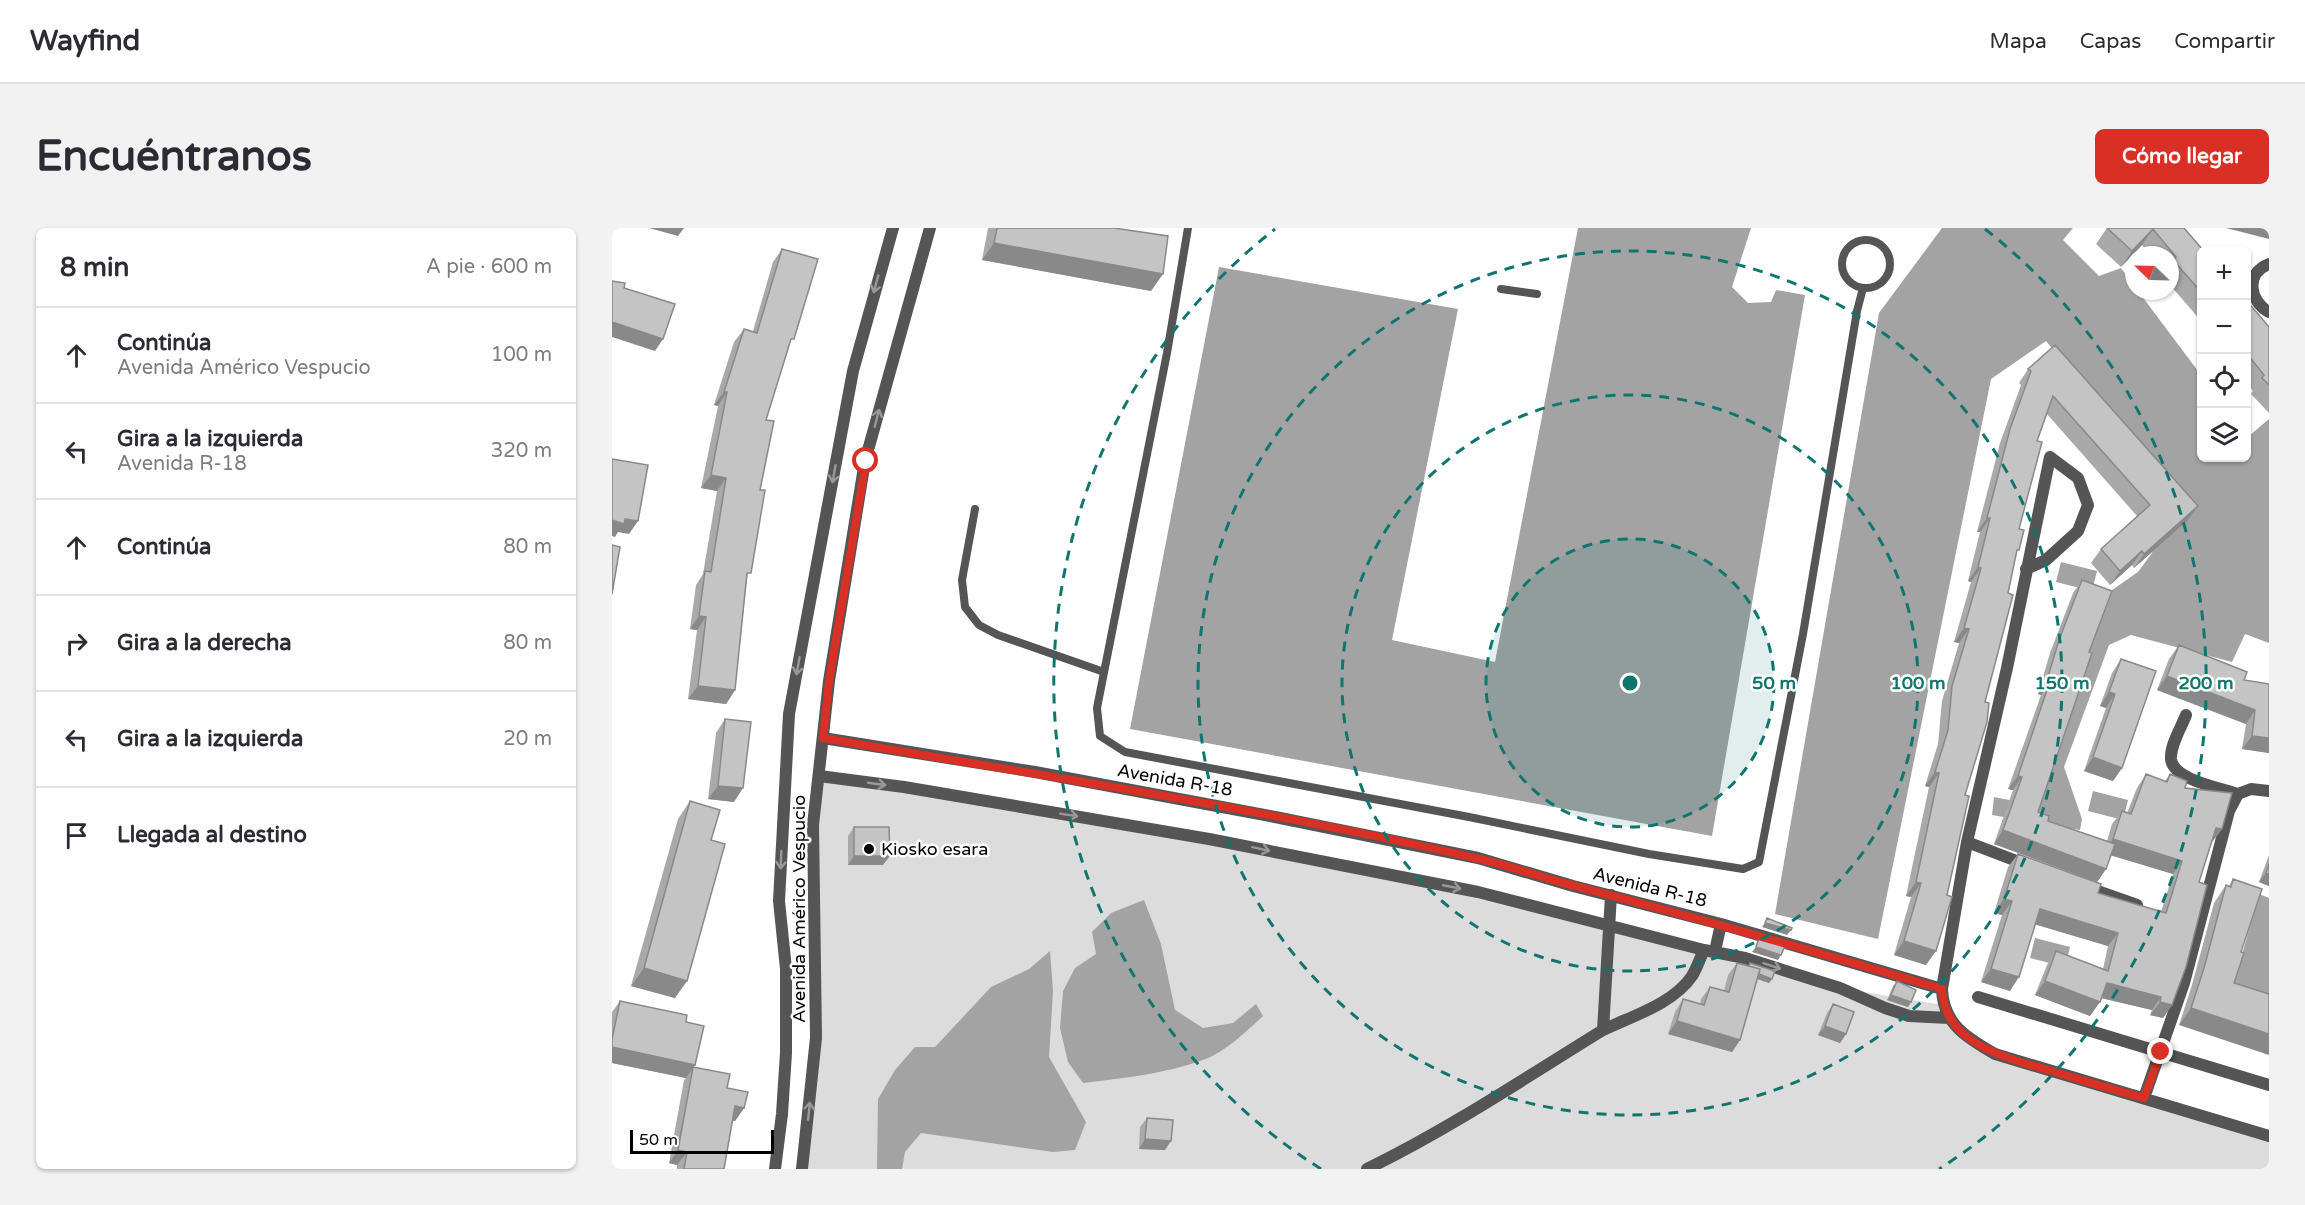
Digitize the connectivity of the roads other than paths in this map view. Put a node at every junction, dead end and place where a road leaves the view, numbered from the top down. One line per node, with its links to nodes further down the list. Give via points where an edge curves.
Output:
1 (893, 228): 33 (street, Avenida Américo Vespucio, one-way to 33, via 853,371 789,714 779,901 786,969 786,1053)
2 (930, 228): 13 (street, Avenida Américo Vespucio, one-way to 2, via 866,461)
3 (1188, 228): 11 (lane)
4 (2269, 264): 8 (street, via 2254,277 2252,291 2257,303)
5 (1863, 288): 5 (lane, via 1879,284 1889,272 1889,256 1871,241 1856,242 1843,260 1850,281); 11 (lane, via 1759,862 1743,869 1649,854 1125,752 1100,736 1097,708)
6 (1501, 289): 7 (lane)
7 (1538, 294)
8 (2269, 312)
9 (975, 509): 11 (lane, via 962,580 965,607 979,625)
10 (2026, 569): 10 (street, via 2040,502 2050,457 2078,478 2088,506 2078,531 2046,560); 17 (street)
11 (1104, 672)
12 (2186, 715): 16 (street, via 2174,743 2174,768 2182,775)
13 (823, 738): 14 (street, Avenida Américo Vespucio); 20 (street, Avenida R-18, via 1035,772 1356,833 1478,858)
14 (819, 776): 23 (street, one-way to 23, via 1209,839 1478,892); 34 (street, Avenida Américo Vespucio, one-way to 14, via 816,1038 813,825)
15 (2269, 790): 16 (street, via 2252,789)
16 (2238, 794): 29 (street, via 2229,811 2184,983)
17 (1967, 842): 18 (street); 25 (street)
18 (2044, 872)
19 (2075, 883): 21 (street)
20 (1611, 895): 22 (street, Avenida R-18); 23 (street)
21 (2137, 905)
22 (1721, 924): 24 (street, Avenida R-18); 25 (street)
23 (1609, 926): 24 (street); 28 (street)
24 (1710, 950): 27 (street, one-way to 27, via 1840,988 1910,1016); 28 (street, Avenida R-18, via 1677,991)
25 (1942, 989): 27 (street)
26 (1978, 997): 29 (street)
27 (1949, 1018): 31 (street, via 1970,1039 1995,1054)
28 (1603, 1030): 35 (street, Avenida R-18, via 1485,1105)
29 (2161, 1052): 30 (street); 31 (street)
30 (2269, 1085)
31 (2144, 1098): 32 (street)
32 (2269, 1136)
33 (775, 1169)
34 (802, 1169)
35 (1367, 1169)

